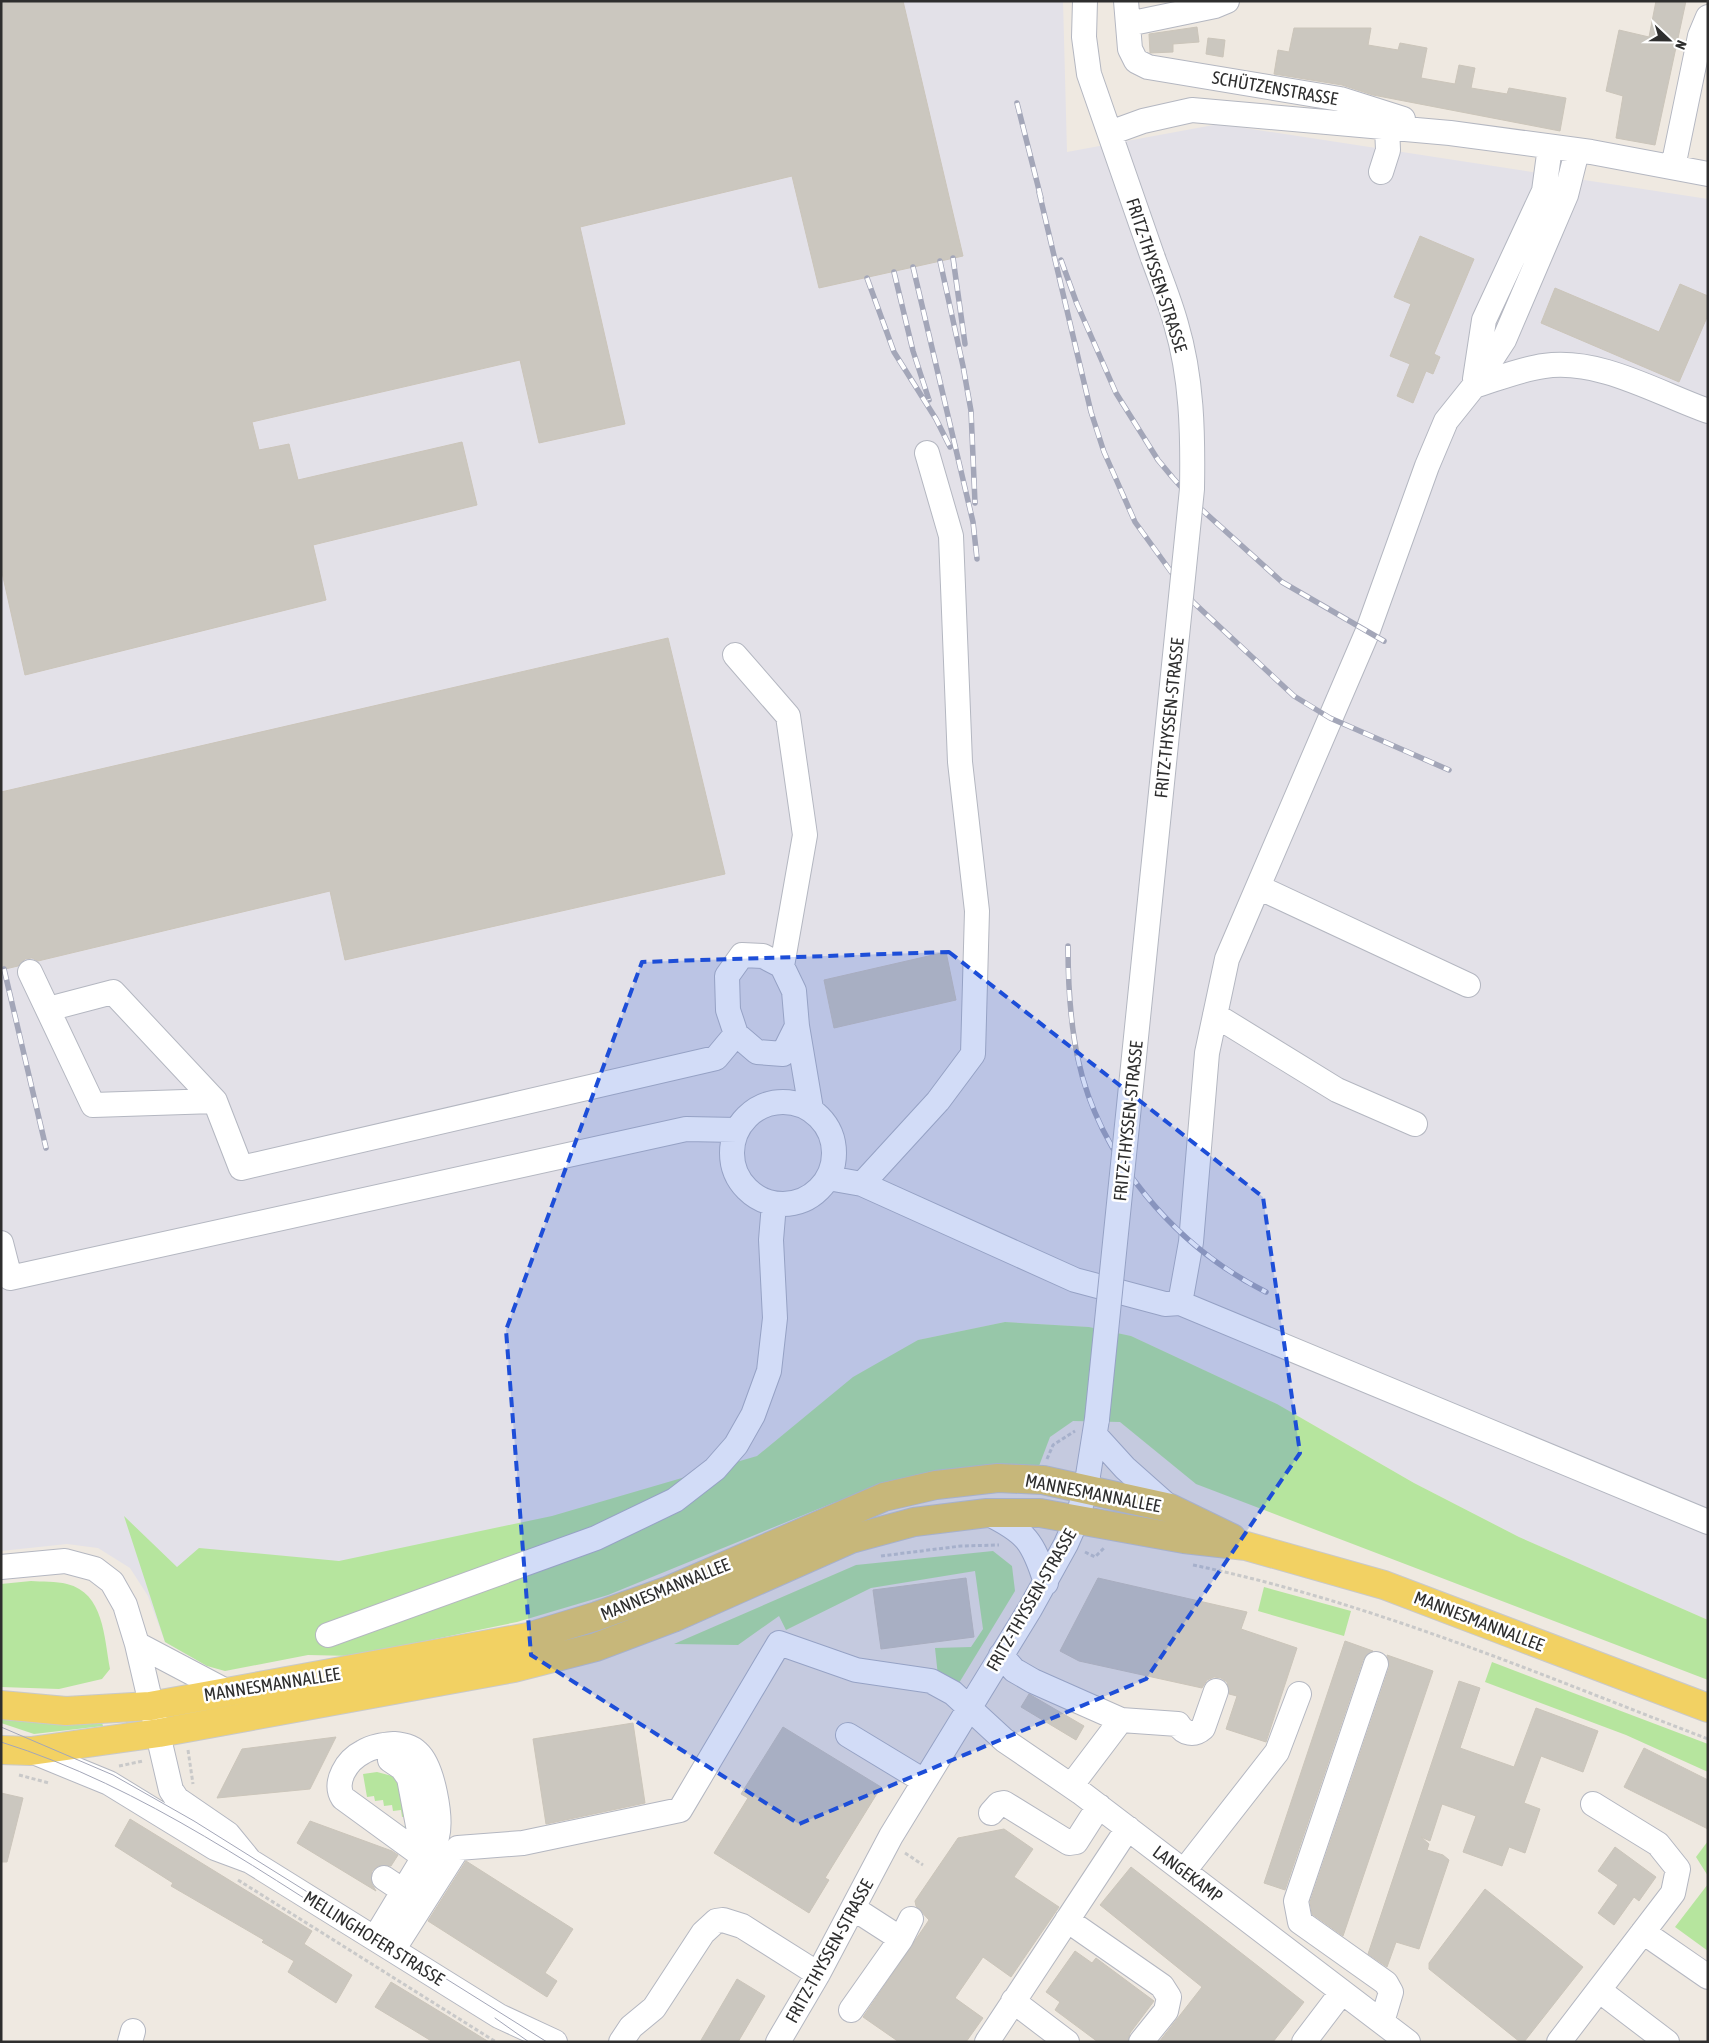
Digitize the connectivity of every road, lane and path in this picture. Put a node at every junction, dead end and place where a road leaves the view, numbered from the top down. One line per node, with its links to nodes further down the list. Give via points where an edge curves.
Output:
1 (1085, 1): 6 (street, FRITZ-THYSSEN-STRASSE, via 1084,37 1090,74)
2 (1227, 1): 3 (street, via 1215,6)
3 (1127, 12): 7 (street, SCHÜTZENSTRASSE, via 1130,50 1136,61 1148,67 1340,99)
4 (1708, 17): 10 (street, via 1700,36)
5 (1387, 127): 6 (street, SCHÜTZENSTRASSE, via 1192,110 1143,121); 7 (street, SCHÜTZENSTRASSE); 11 (street, via 1388,150)
6 (1110, 133): 37 (street, FRITZ-THYSSEN-STRASSE, bridge, via 1177,324 1187,371 1193,429 1192,489)
7 (1450, 134): 8 (street, SCHÜTZENSTRASSE)
8 (1550, 147): 9 (street, SCHÜTZENSTRASSE); 13 (street, via 1544,191)
9 (1577, 151): 10 (street, SCHÜTZENSTRASSE); 14 (street, via 1566,195)
10 (1673, 167): 12 (street, SCHÜTZENSTRASSE)
11 (1381, 172)
12 (1708, 174)
13 (1522, 241): 14 (street); 15 (street, via 1506,268 1484,320)
14 (1522, 298): 15 (street, via 1504,340)
15 (1474, 386): 16 (street, via 1543,366 1564,365 1625,378); 19 (street, via 1446,421 1367,632)
16 (1708, 412)
17 (926, 453): 32 (street, via 951,536 960,762 977,911 973,1054 938,1101)
18 (735, 655): 20 (street, via 788,716 805,835)
19 (1258, 887): 22 (street); 24 (street, via 1227,959)
20 (782, 966): 25 (street, via 794,991); 26 (street, via 763,956 742,955 727,976 728,1010)
21 (30, 972): 23 (street)
22 (1468, 985)
23 (48, 1009): 27 (street, via 113,992); 27 (street, via 93,1105)
24 (1215, 1015): 29 (street, via 1336,1090); 36 (street, via 1207,1053 1191,1242)
25 (797, 1026): 26 (street, via 783,1054 757,1052); 28 (street)
26 (736, 1034): 27 (street, via 716,1058 242,1168)
27 (215, 1101)
28 (811, 1109): 30 (street, via 786,1101 769,1103 747,1116); 31 (street, via 824,1121 833,1138 835,1156)
29 (1415, 1124)
30 (736, 1130): 33 (street, via 731,1154 735,1172 756,1197); 35 (street, via 686,1129)
31 (828, 1178): 32 (street); 33 (street, via 814,1194 792,1204)
32 (862, 1184): 36 (street, via 1075,1280 1165,1304)
33 (774, 1204): 49 (street, via 771,1240 775,1327 769,1371 753,1415 736,1445 715,1469 675,1500 596,1538)
34 (1, 1244): 35 (street)
35 (6, 1280)
36 (1180, 1303): 42 (street)
37 (1096, 1427): 38 (street, FRITZ-THYSSEN-STRASSE); 39 (street, via 1125,1468)
38 (1086, 1488): 39 (main road, MANNESMANNALLEE); 41 (street, FRITZ-THYSSEN-STRASSE); 54 (main road, MANNESMANNALLEE, via 1021,1478 927,1487 884,1498 667,1591 528,1637)
39 (1170, 1508): 45 (main road, MANNESMANNALLEE)
40 (987, 1513): 41 (main road, MANNESMANNALLEE, via 1030,1512); 48 (street, via 1007,1523 1031,1542); 61 (main road, MANNESMANNALLEE, via 914,1522 850,1540 673,1618 586,1649 514,1668)
41 (1077, 1519): 43 (street, FRITZ-THYSSEN-STRASSE); 45 (main road, MANNESMANNALLEE, via 1184,1539)
42 (1708, 1522)
43 (1066, 1544): 44 (path, via 1095,1557); 48 (street, FRITZ-THYSSEN-STRASSE)
44 (1106, 1546)
45 (1246, 1546): 59 (main road, MANNESMANNALLEE, via 1384,1585)
46 (1190, 1564): 64 (path, via 1336,1601 1484,1653)
47 (1, 1567): 50 (street, MELLINGHOFER STRASSE, via 65,1561 95,1569 112,1582 126,1605)
48 (1046, 1583): 51 (street, FRITZ-THYSSEN-STRASSE)
49 (328, 1635)
50 (137, 1644): 54 (street); 57 (street, MELLINGHOFER STRASSE)
51 (1001, 1656): 58 (street, FRITZ-THYSSEN-STRASSE); 60 (street, via 1020,1674)
52 (1376, 1664): 92 (street, via 1296,1902 1300,1922 1386,1983 1391,1992)
53 (1210, 1690): 60 (street, via 1197,1711 1182,1718 1178,1724)
54 (226, 1691): 57 (main road, MANNESMANNALLEE)
55 (1299, 1694): 79 (street, via 1277,1752)
56 (1, 1705): 57 (main road, MANNESMANNALLEE, via 66,1711)
57 (150, 1706): 61 (street, MELLINGHOFER STRASSE)
58 (969, 1708): 68 (street, FRITZ-THYSSEN-STRASSE); 70 (street, LANGEKAMP, via 1004,1740); 84 (street, LANGEKAMP, via 953,1693 931,1681 856,1670 780,1643 680,1810 539,1840 458,1848)
59 (1708, 1708)
60 (1121, 1720): 70 (street)
61 (159, 1733): 63 (main road, MANNESMANNALLEE); 77 (street, MELLINGHOFER STRASSE, via 171,1790 177,1799 228,1834)
62 (848, 1735): 68 (street)
63 (111, 1739): 65 (main road, MELLINGHOFER STRASSE)
64 (1708, 1739)
65 (31, 1751): 67 (main road, MELLINGHOFER STRASSE); 77 (street, MELLINGHOFER STRASSE, via 109,1783 215,1848)
66 (390, 1760): 76 (street, via 409,1778)
67 (6, 1761): 69 (path)
68 (924, 1781): 81 (street, FRITZ-THYSSEN-STRASSE)
69 (58, 1785)
70 (1071, 1786): 72 (street, LANGEKAMP)
71 (1592, 1804): 83 (street, via 1658,1844 1678,1869 1673,1893)
72 (1099, 1806): 73 (street, via 1076,1842 1069,1844 1004,1803); 74 (street, LANGEKAMP)
73 (991, 1813)
74 (1128, 1828): 79 (street, LANGEKAMP); 82 (street)
75 (904, 1852): 78 (path)
76 (424, 1857): 76 (street, via 343,1798 338,1791 345,1769 362,1752 380,1745 408,1746 427,1764 440,1820 436,1839); 84 (street, via 393,1884)
77 (250, 1861): 84 (street, MELLINGHOFER STRASSE)
78 (923, 1866)
79 (1184, 1871): 88 (street, LANGEKAMP)
80 (230, 1875): 93 (path)
81 (853, 1908): 85 (street, FRITZ-THYSSEN-STRASSE); 90 (street, via 906,1929)
82 (1067, 1920): 89 (street); 100 (street, via 1162,1986 1169,1997 1166,2011)
83 (1643, 1932): 86 (street); 87 (street)
84 (384, 1944): 91 (street, MELLINGHOFER STRASSE)
85 (818, 1974): 96 (street, via 742,1926 716,1921 703,1933 654,2008 631,2027); 97 (street, FRITZ-THYSSEN-STRASSE)
86 (1708, 1977)
87 (1600, 1991): 103 (street); 104 (street)
88 (1342, 1992): 92 (street, LANGEKAMP); 101 (street)
89 (1013, 2001): 98 (street); 99 (street)
90 (851, 2010)
91 (499, 2016): 94 (street, MELLINGHOFER STRASSE); 95 (street, MELLINGHOFER STRASSE)
92 (1382, 2022): 102 (street, LANGEKAMP)
93 (496, 2042)
94 (524, 2042)
95 (555, 2042)
96 (621, 2042)
97 (778, 2042)
98 (987, 2042)
99 (1067, 2042)
100 (1140, 2042)
101 (1304, 2042)
102 (1408, 2042)
103 (1559, 2042)
104 (1667, 2042)

